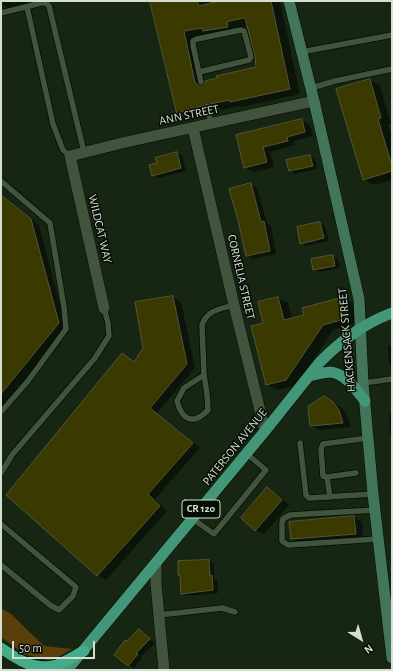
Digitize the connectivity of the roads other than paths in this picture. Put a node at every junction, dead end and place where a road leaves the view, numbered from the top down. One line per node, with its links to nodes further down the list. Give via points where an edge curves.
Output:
1 (289, 1): 5 (main road, HACKENSACK STREET)
2 (27, 7): 3 (lane); 14 (lane, via 46,3 51,11); 15 (lane, via 53,124 63,150)
3 (1, 13)
4 (392, 35): 5 (lane)
5 (302, 52): 9 (main road, HACKENSACK STREET)
6 (392, 69): 9 (lane)
7 (199, 72): 7 (lane, via 193,41 233,31 244,31 250,60); 8 (lane)
8 (201, 82)
9 (311, 88): 10 (main road, HACKENSACK STREET)
10 (314, 101): 12 (street, ANN STREET); 20 (main road, HACKENSACK STREET, via 359,300)
11 (207, 106): 12 (lane)
12 (211, 124): 13 (street, ANN STREET)
13 (193, 128): 14 (street, ANN STREET); 17 (street, CORNELIA STREET)
14 (84, 152): 15 (street, ANN STREET)
15 (70, 156): 18 (street, WILDCAT WAY)
16 (1, 181): 26 (lane, via 50,223 66,330 28,382)
17 (234, 305): 21 (lane, via 212,312 204,318); 27 (street, CORNELIA STREET)
18 (104, 308): 31 (lane, via 109,336 94,358 12,455)
19 (392, 313): 20 (main road, PATERSON AVENUE / CR 120)
20 (360, 328): 22 (main road, PATERSON AVENUE / CR 120, via 330,352); 24 (main road, HACKENSACK STREET)
21 (204, 375): 21 (lane, via 208,410 195,420 186,418 180,412 177,401 184,388)
22 (308, 376): 25 (main road, via 331,372 351,384); 27 (main road, PATERSON AVENUE / CR 120)
23 (392, 379): 24 (lane)
24 (363, 383): 25 (main road, HACKENSACK STREET)
25 (365, 401): 28 (main road, HACKENSACK STREET)
26 (1, 412)
27 (265, 431): 30 (main road, PATERSON AVENUE / CR 120)
28 (368, 438): 33 (lane, via 323,444 321,449 324,476); 34 (main road, HACKENSACK STREET)
29 (300, 443): 35 (lane, via 306,496)
30 (246, 454): 37 (main road, PATERSON AVENUE / CR 120); 37 (lane, via 266,470 214,534)
31 (1, 473)
32 (356, 473): 33 (lane)
33 (327, 477): 35 (lane)
34 (373, 494): 35 (lane); 36 (main road, HACKENSACK STREET)
35 (330, 497)
36 (375, 510): 39 (main road, HACKENSACK STREET); 39 (lane, via 290,515 282,523 282,541 288,545)
37 (193, 519): 40 (main road, PATERSON AVENUE / CR 120)
38 (1, 524): 41 (lane, via 76,587 73,596 59,610)
39 (378, 539): 44 (main road, HACKENSACK STREET)
40 (156, 564): 43 (street); 46 (main road, PATERSON AVENUE / CR 120)
41 (1, 565)
42 (234, 612): 43 (lane, via 222,608)
43 (159, 615): 49 (street)
44 (391, 640): 47 (main road, HACKENSACK STREET)
45 (1, 648): 46 (highway, via 25,663 39,667 54,666)
46 (84, 650): 48 (main road, PATERSON AVENUE / CR 120)
47 (392, 658)
48 (67, 670)
49 (164, 670)

